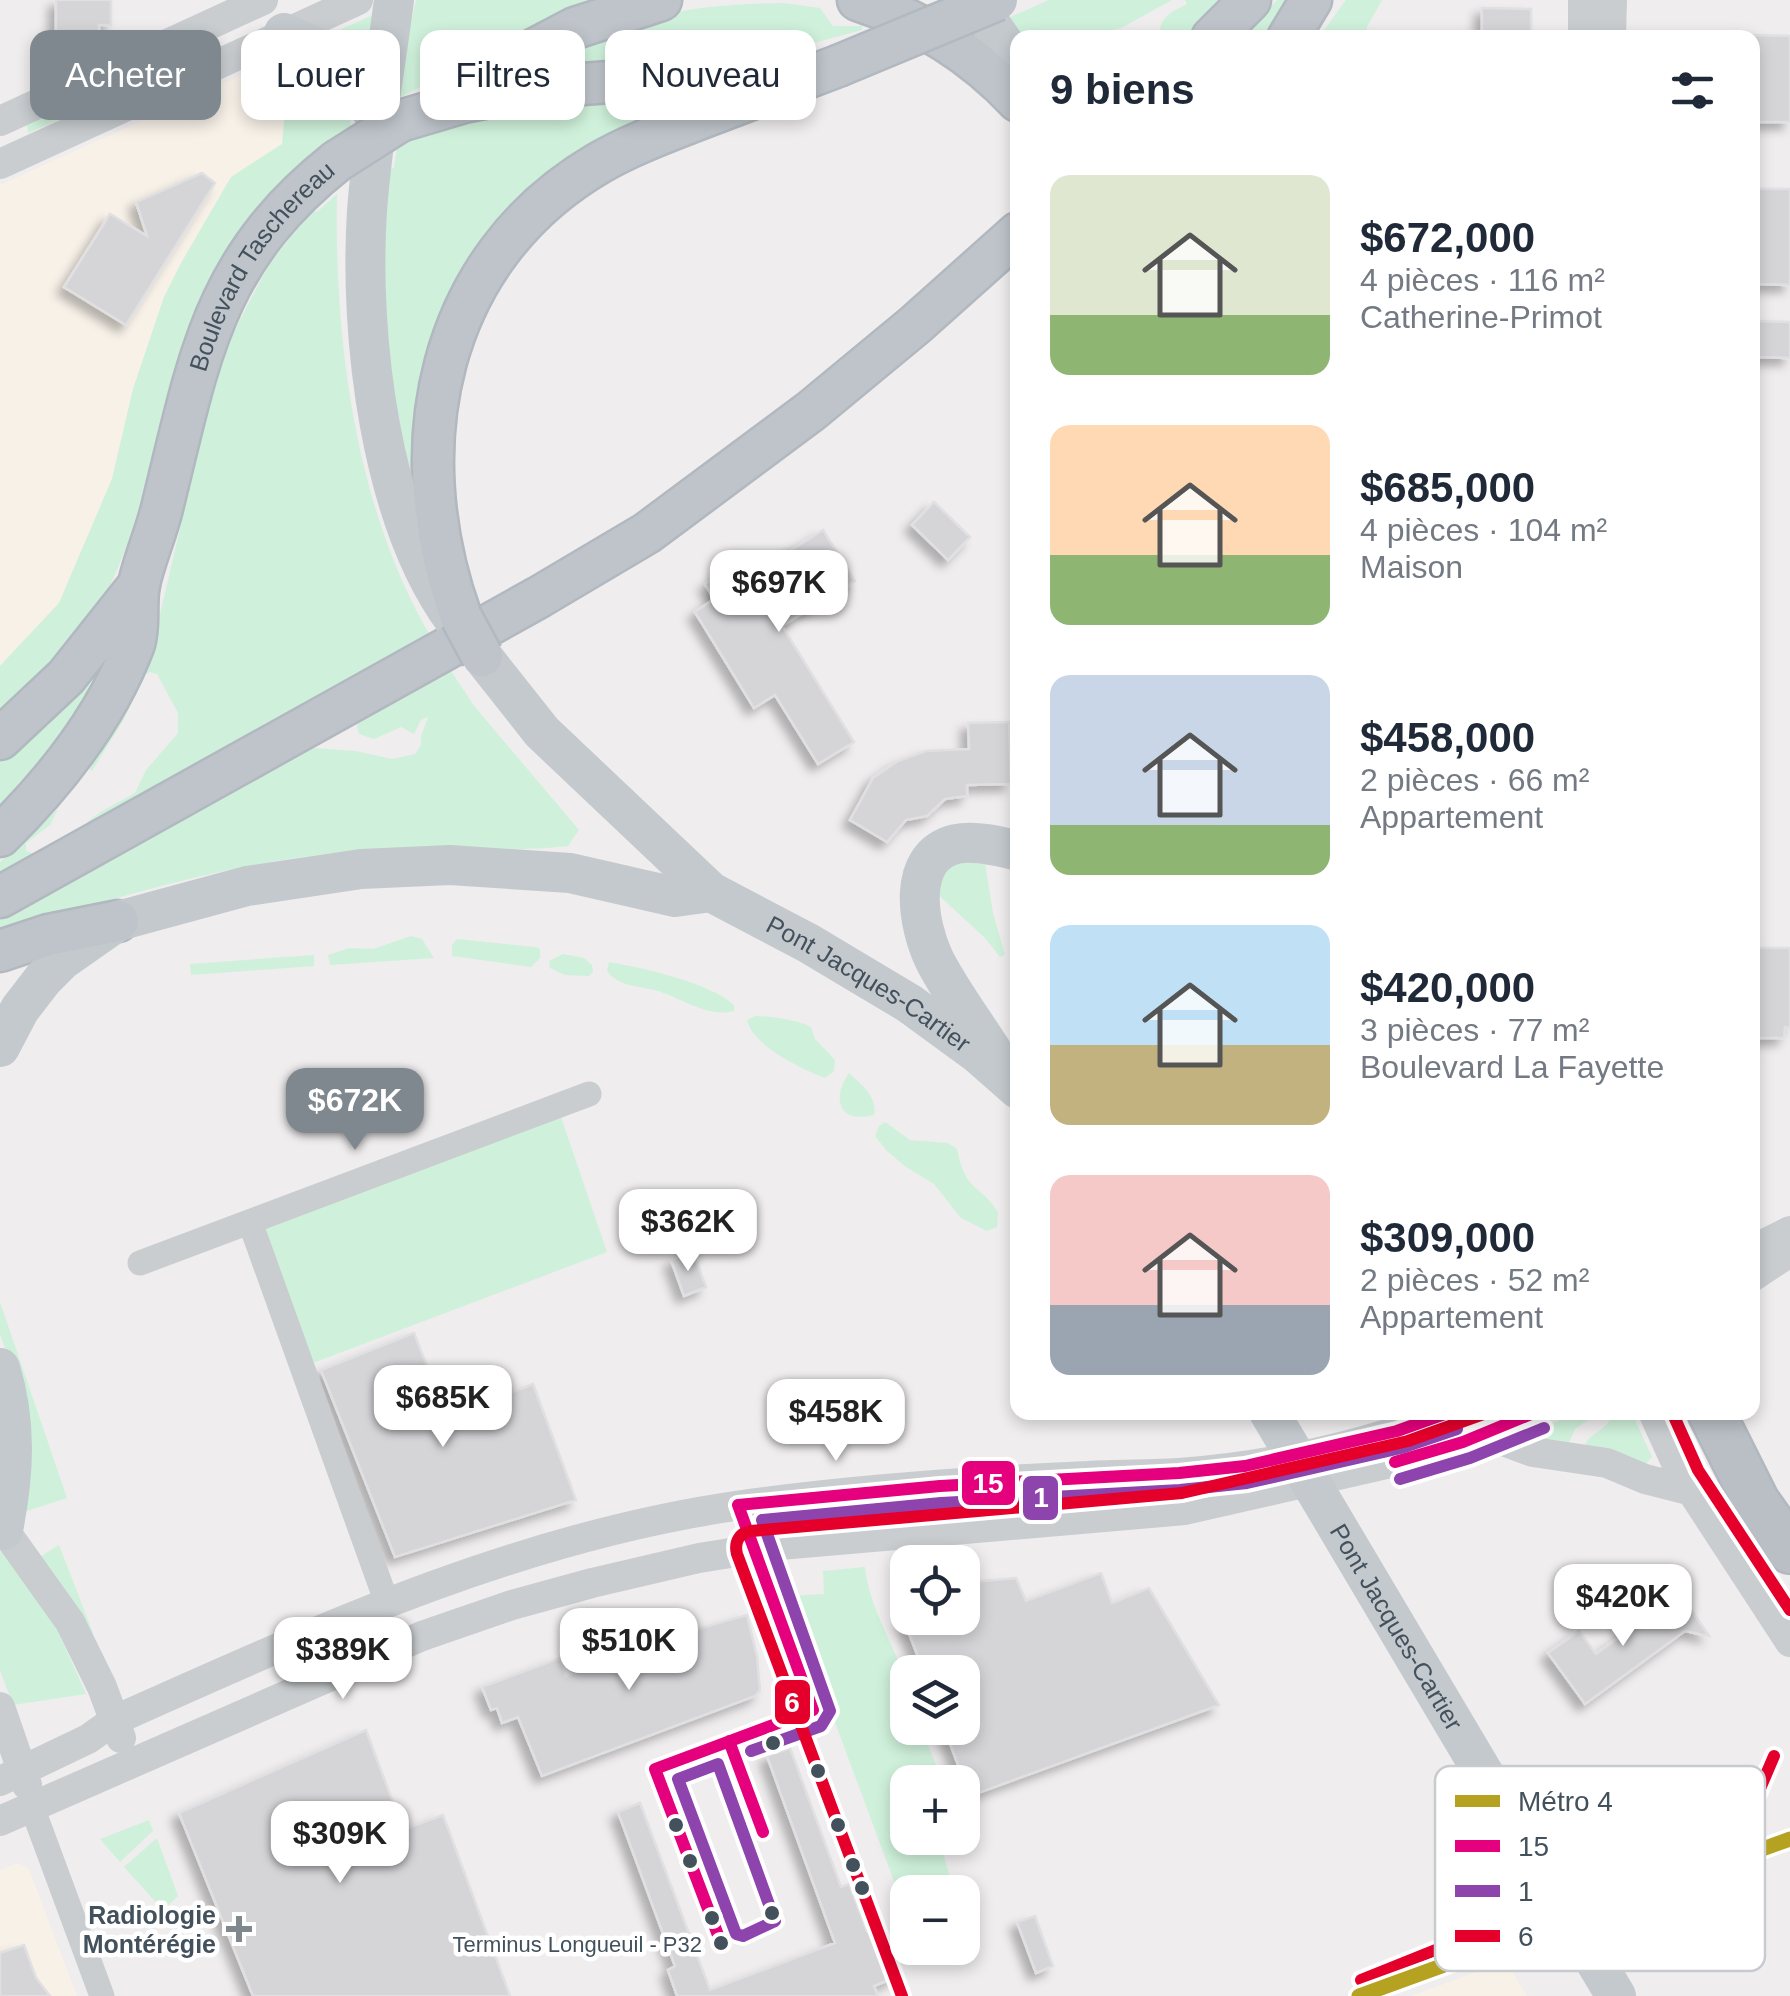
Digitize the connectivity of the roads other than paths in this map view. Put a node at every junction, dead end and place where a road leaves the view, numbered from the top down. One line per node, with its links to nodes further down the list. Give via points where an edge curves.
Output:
1 (358, 0): 11 (street)
2 (394, 0): 12 (main road)
3 (661, 0): 20 (highway, via 554,37)
4 (858, 0): 19 (highway, via 940,36)
5 (974, 0): 17 (main road)
6 (998, 0): 18 (highway, Boulevard Taschereau, bridge)
7 (1250, 0): 13 (highway)
8 (1311, 0): 14 (highway)
9 (1583, 0): 15 (street)
10 (1612, 0): 16 (street)
11 (274, 16): 23 (street); 24 (street)
12 (393, 30)
13 (1220, 30)
14 (1293, 30)
15 (1583, 30)
16 (1611, 30)
17 (1010, 52)
18 (838, 66): 21 (highway, Boulevard Taschereau, via 542,87); 27 (highway, via 598,164 544,203 484,274 446,358 434,408 434,508)
19 (1010, 93)
20 (400, 114)
21 (400, 117)
22 (389, 120): 26 (highway, Boulevard Taschereau, bridge, via 270,225 218,308); 27 (main road, via 367,213 366,275 382,433 409,534 435,590)
23 (0, 121)
24 (0, 163)
25 (1010, 239): 33 (highway, via 776,439 648,533)
26 (139, 584): 29 (highway, via 66,677); 30 (highway, Boulevard Taschereau, via 136,638 105,704 61,770)
27 (458, 619): 28 (highway, bridge)
28 (482, 656): 32 (main road, via 542,732)
29 (0, 739)
30 (0, 836)
31 (1010, 850): 37 (main road, via 955,844 930,861 921,885 930,948)
32 (711, 892): 34 (main road, via 675,897 543,869 422,866 262,883); 37 (main road, Pont Jacques-Cartier, via 835,958)
33 (0, 896)
34 (118, 920): 35 (highway); 36 (main road, via 44,978)
35 (0, 951)
36 (0, 1047)
37 (995, 1057)
38 (589, 1094): 39 (street)
39 (250, 1222): 43 (street); 55 (street)
40 (1790, 1232): 41 (street)
41 (1760, 1246)
42 (1790, 1252): 44 (street)
43 (140, 1264)
44 (1760, 1273)
45 (0, 1368): 53 (main road, via 13,1443)
46 (1274, 1420): 60 (main road, Pont Jacques-Cartier, bridge)
47 (1427, 1420): 55 (street, via 1245,1466 829,1495 688,1514 532,1552)
48 (1518, 1420): 51 (street)
49 (1657, 1420): 52 (street)
50 (1714, 1420): 54 (highway, via 1756,1502)
51 (1484, 1434): 52 (street); 59 (street, via 1391,1464 1186,1510 804,1542 628,1574 422,1636)
52 (1692, 1491): 56 (street)
53 (1, 1527): 58 (street, via 70,1622)
54 (1790, 1550)
55 (386, 1602): 58 (street)
56 (1790, 1642)
57 (0, 1707): 61 (street)
58 (115, 1720): 59 (street); 61 (street)
59 (132, 1764): 62 (street)
60 (1479, 1766)
61 (12, 1775): 62 (street)
62 (32, 1807): 63 (street); 65 (street)
63 (0, 1821)
64 (1601, 1971): 66 (main road, Pont Jacques-Cartier, bridge)
65 (102, 1996)
66 (1616, 1996)

